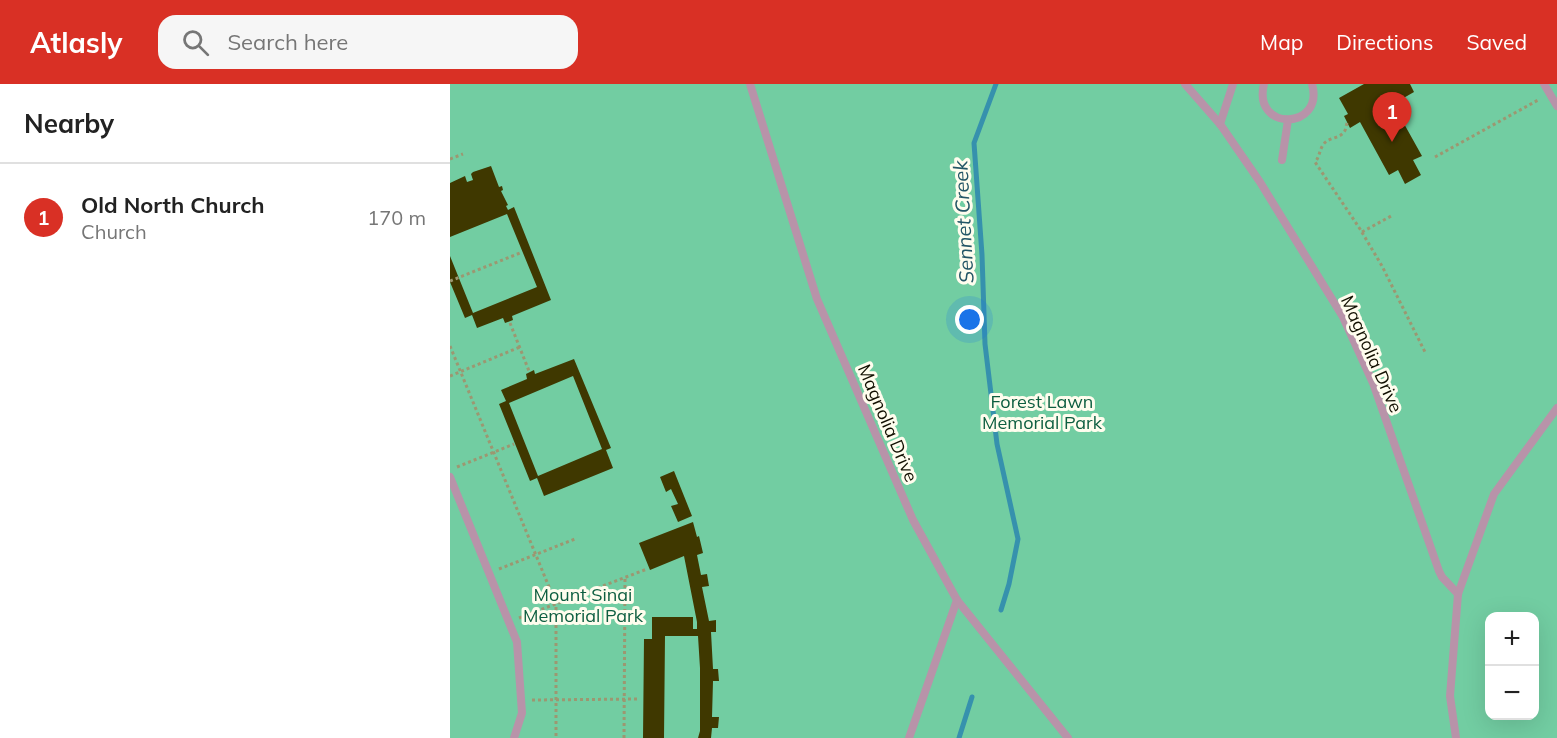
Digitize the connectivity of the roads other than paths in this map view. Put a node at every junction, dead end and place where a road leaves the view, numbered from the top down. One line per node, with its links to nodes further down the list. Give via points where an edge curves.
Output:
1 (750, 84): 14 (lane, Magnolia Drive, via 817,299 913,520)
2 (1185, 84): 9 (lane, Magnolia Drive)
3 (1233, 84): 9 (lane)
4 (1264, 84): 8 (lane, via 1266,109)
5 (1312, 84): 8 (lane, via 1310,108 1304,115)
6 (1544, 84): 7 (lane)
7 (1557, 106)
8 (1288, 120): 10 (lane)
9 (1220, 124): 13 (lane, Magnolia Drive, via 1342,317 1373,383 1439,571)
10 (1282, 160)
11 (1557, 408): 13 (lane, via 1494,494)
12 (450, 477): 15 (lane, via 517,642 522,713)
13 (1458, 594): 18 (lane, via 1450,696)
14 (957, 600): 16 (lane); 17 (lane, Magnolia Drive)
15 (514, 738)
16 (909, 738)
17 (1068, 738)
18 (1456, 738)

